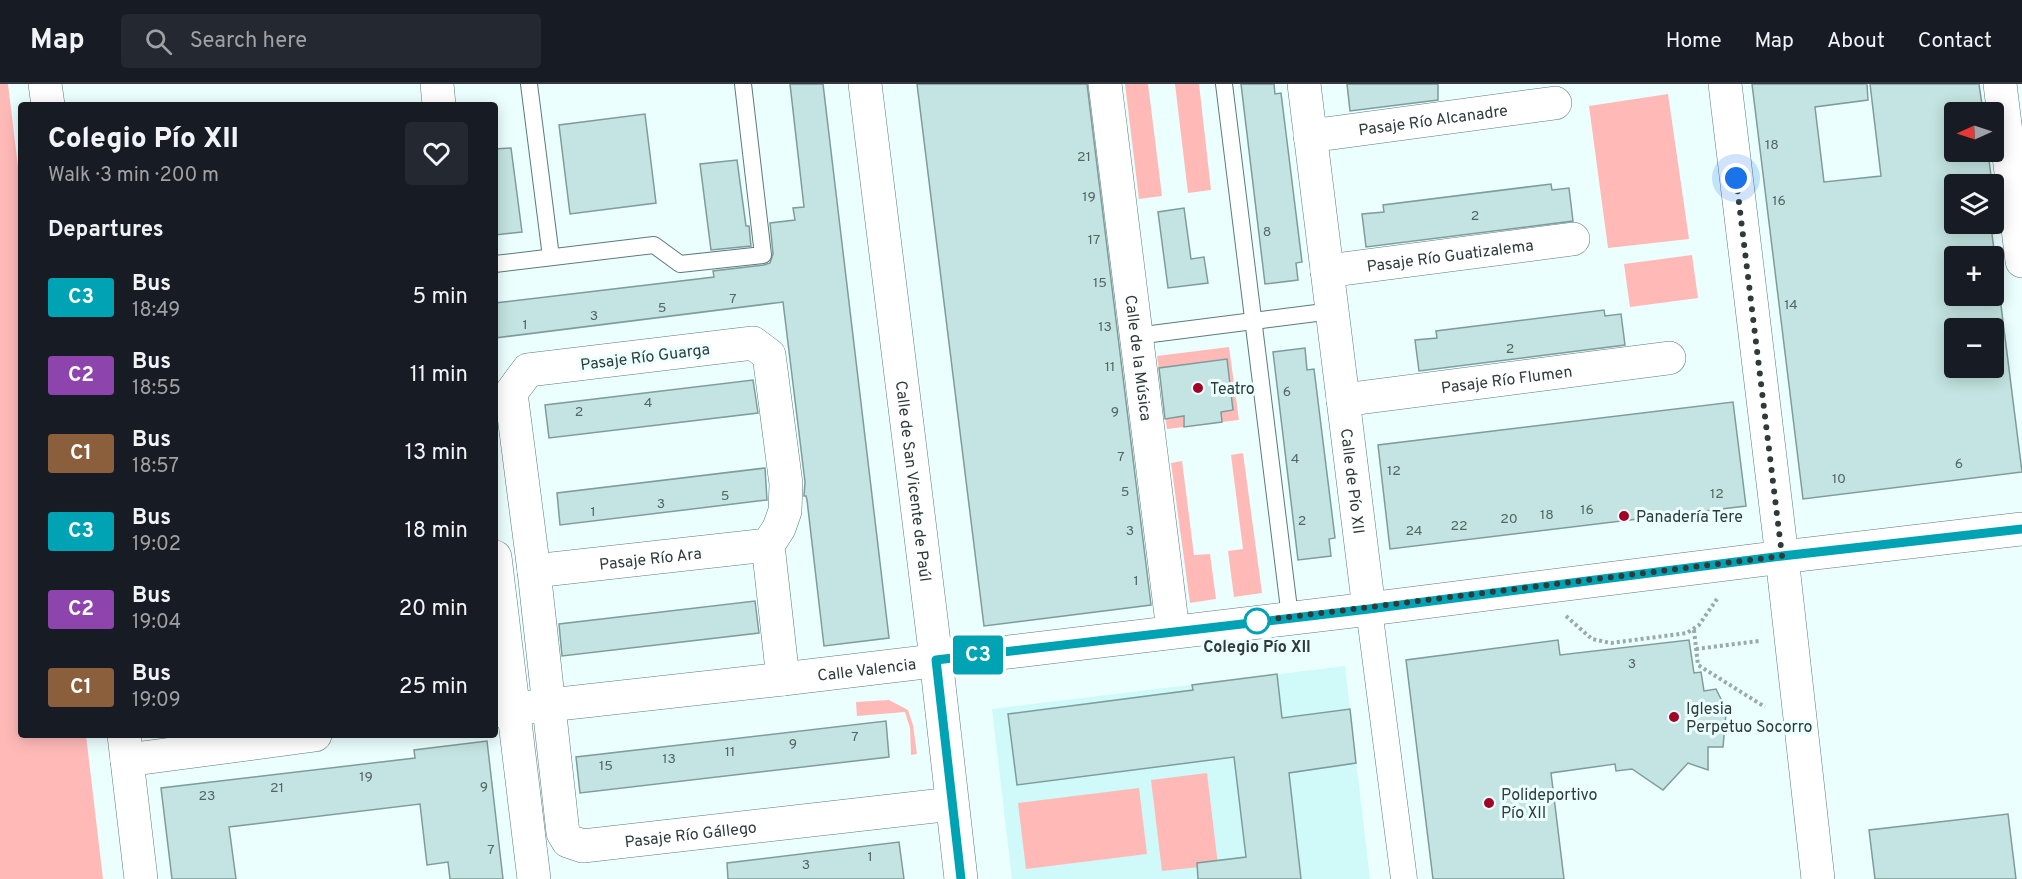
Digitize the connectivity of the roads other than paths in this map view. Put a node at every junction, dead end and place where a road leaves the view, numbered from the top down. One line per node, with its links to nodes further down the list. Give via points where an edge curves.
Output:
1 (45, 84): 11 (street)
2 (437, 84): 12 (street)
3 (529, 84): 16 (lane)
4 (743, 84): 16 (lane, via 763,255 680,264 654,245)
5 (865, 84): 33 (street, Calle de San Vicente de Paúl)
6 (1105, 84): 22 (street, Calle de la Música)
7 (1224, 84): 21 (lane)
8 (1304, 84): 14 (street, Calle de Pío XII)
9 (1725, 84): 27 (street)
10 (2000, 84): 17 (street)
11 (48, 102)
12 (439, 102)
13 (1556, 103): 14 (street, Pasaje Río Alcanadre)
14 (1310, 136): 19 (street, Calle de Pío XII)
15 (1574, 239): 19 (street, Pasaje Río Guatizalema)
16 (551, 257): 18 (lane)
17 (2022, 261)
18 (498, 264)
19 (1327, 271): 20 (street, Calle de Pío XII)
20 (1332, 312): 21 (lane); 24 (street, Calle de Pío XII)
21 (1253, 321): 22 (lane); 31 (lane)
22 (1136, 336): 32 (street, Calle de la Música)
23 (1669, 358): 24 (street, Pasaje Río Flumen)
24 (1343, 400): 30 (street, Calle de Pío XII)
25 (2022, 530): 27 (street, Calle Valencia)
26 (768, 545): 28 (street, Pasaje Río Ara); 28 (street, Pasaje Río Guarga, via 785,510 786,484 769,355 753,343 528,370 511,393); 34 (street)
27 (1782, 556): 30 (street, Calle Valencia); 44 (street)
28 (534, 571): 35 (street, Pasaje Río Guarga)
29 (498, 608): 36 (street)
30 (1369, 609): 31 (street, Calle Valencia); 43 (street, Calle de Pío XII)
31 (1290, 617): 32 (street, Calle Valencia)
32 (1173, 631): 33 (street, Calle Valencia)
33 (936, 660): 34 (street, Calle Valencia); 39 (street, Calle de San Vicente de Paúl)
34 (783, 679): 35 (street, Calle Valencia)
35 (549, 704): 36 (street, Calle Valencia); 39 (street, Pasaje Río Gállego, via 563,833 574,845)
36 (504, 710): 41 (street)
37 (268, 738): 38 (street)
38 (126, 747): 40 (street)
39 (951, 804): 42 (street, Calle de San Vicente de Paúl)
40 (141, 879)
41 (534, 879)
42 (961, 879)
43 (1404, 879)
44 (1818, 879)

